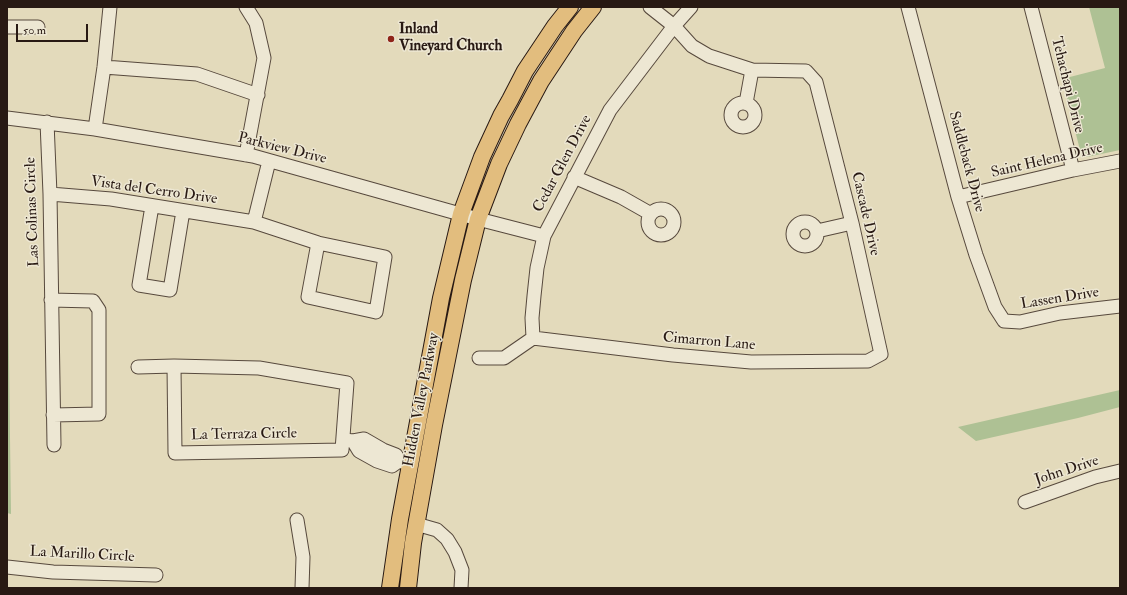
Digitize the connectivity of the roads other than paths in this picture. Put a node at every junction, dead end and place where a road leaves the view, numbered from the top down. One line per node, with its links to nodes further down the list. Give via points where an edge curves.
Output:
1 (110, 7): 12 (street)
2 (246, 7): 14 (street, via 256,23 264,58)
3 (570, 7): 28 (main road, Hidden Valley Parkway, via 525,71 501,116 482,157)
4 (593, 7): 30 (main road, Hidden Valley Parkway, via 541,81 499,164)
5 (650, 7): 9 (street)
6 (691, 7): 9 (street, Cedar Glen Drive)
7 (908, 7): 25 (street, Saddleback Drive)
8 (1030, 7): 22 (street, Tehachapi Drive)
9 (674, 26): 13 (street, via 698,50); 23 (street, Cedar Glen Drive, via 610,110)
10 (7, 27): 11 (street)
11 (38, 27)
12 (104, 67): 14 (street, via 197,74); 18 (street)
13 (752, 70): 15 (street); 32 (street, Cascade Drive, via 806,71 816,82)
14 (258, 95): 19 (street)
15 (746, 104)
16 (7, 118): 17 (street, Parkview Drive)
17 (47, 122): 18 (street, Parkview Drive); 24 (street, Las Colinas Circle)
18 (95, 129): 19 (street, Parkview Drive)
19 (246, 155): 20 (street, Parkview Drive)
20 (269, 161): 28 (street, Parkview Drive); 31 (street)
21 (1120, 161): 22 (street, Saint Helena Drive)
22 (1072, 170): 25 (street, Saint Helena Drive)
23 (574, 177): 29 (street); 34 (street, Cedar Glen Drive)
24 (50, 194): 26 (street, Vista del Cerro Drive, via 111,199); 36 (street, Las Colinas Circle)
25 (958, 197): 38 (street, Saddleback Drive, via 995,307)
26 (152, 206): 27 (street, Vista del Cerro Drive); 27 (street, via 139,285 170,290)
27 (183, 211): 31 (street, Vista del Cerro Drive)
28 (461, 214): 30 (street, Parkview Drive); 48 (main road, Hidden Valley Parkway)
29 (652, 214)
30 (478, 219): 34 (street, Parkview Drive); 45 (main road, Hidden Valley Parkway)
31 (254, 222): 35 (street, Vista del Cerro Drive)
32 (852, 223): 33 (street); 40 (street, Cascade Drive)
33 (817, 231)
34 (544, 236): 39 (street, Cedar Glen Drive, via 537,268 532,318)
35 (318, 243): 35 (street, Vista del Cerro Drive, via 308,297 376,312 385,257)
36 (51, 300): 44 (street, Las Colinas Circle); 44 (street, via 93,301 99,310 99,414)
37 (1120, 306): 38 (street, Lassen Drive, via 1060,313 1020,322)
38 (1004, 322)
39 (533, 338): 40 (street, Cimarron Lane, via 751,362 868,361); 41 (street, via 504,358)
40 (881, 354)
41 (479, 358)
42 (174, 366): 43 (street); 46 (street, via 259,368 346,383); 46 (street, La Terraza Circle, via 175,453 342,450)
43 (138, 367)
44 (53, 415): 47 (street, Las Colinas Circle)
45 (434, 425): 48 (main road, via 425,441 418,463); 52 (main road, Hidden Valley Parkway)
46 (348, 440): 48 (street, via 359,451 369,450 377,461 392,466)
47 (54, 445)
48 (404, 462): 57 (main road, Hidden Valley Parkway, via 400,519)
49 (1120, 471): 50 (street, John Drive, via 1095,476)
50 (1025, 502)
51 (297, 520): 56 (street, via 303,557)
52 (416, 524): 53 (main road, Hidden Valley Parkway); 60 (street, via 437,530 447,539 462,570)
53 (413, 543): 58 (main road, via 404,557); 59 (main road, Hidden Valley Parkway)
54 (7, 567): 55 (street, La Marillo Circle, via 53,572)
55 (156, 575)
56 (302, 588)
57 (390, 588)
58 (400, 588)
59 (408, 588)
60 (461, 588)

